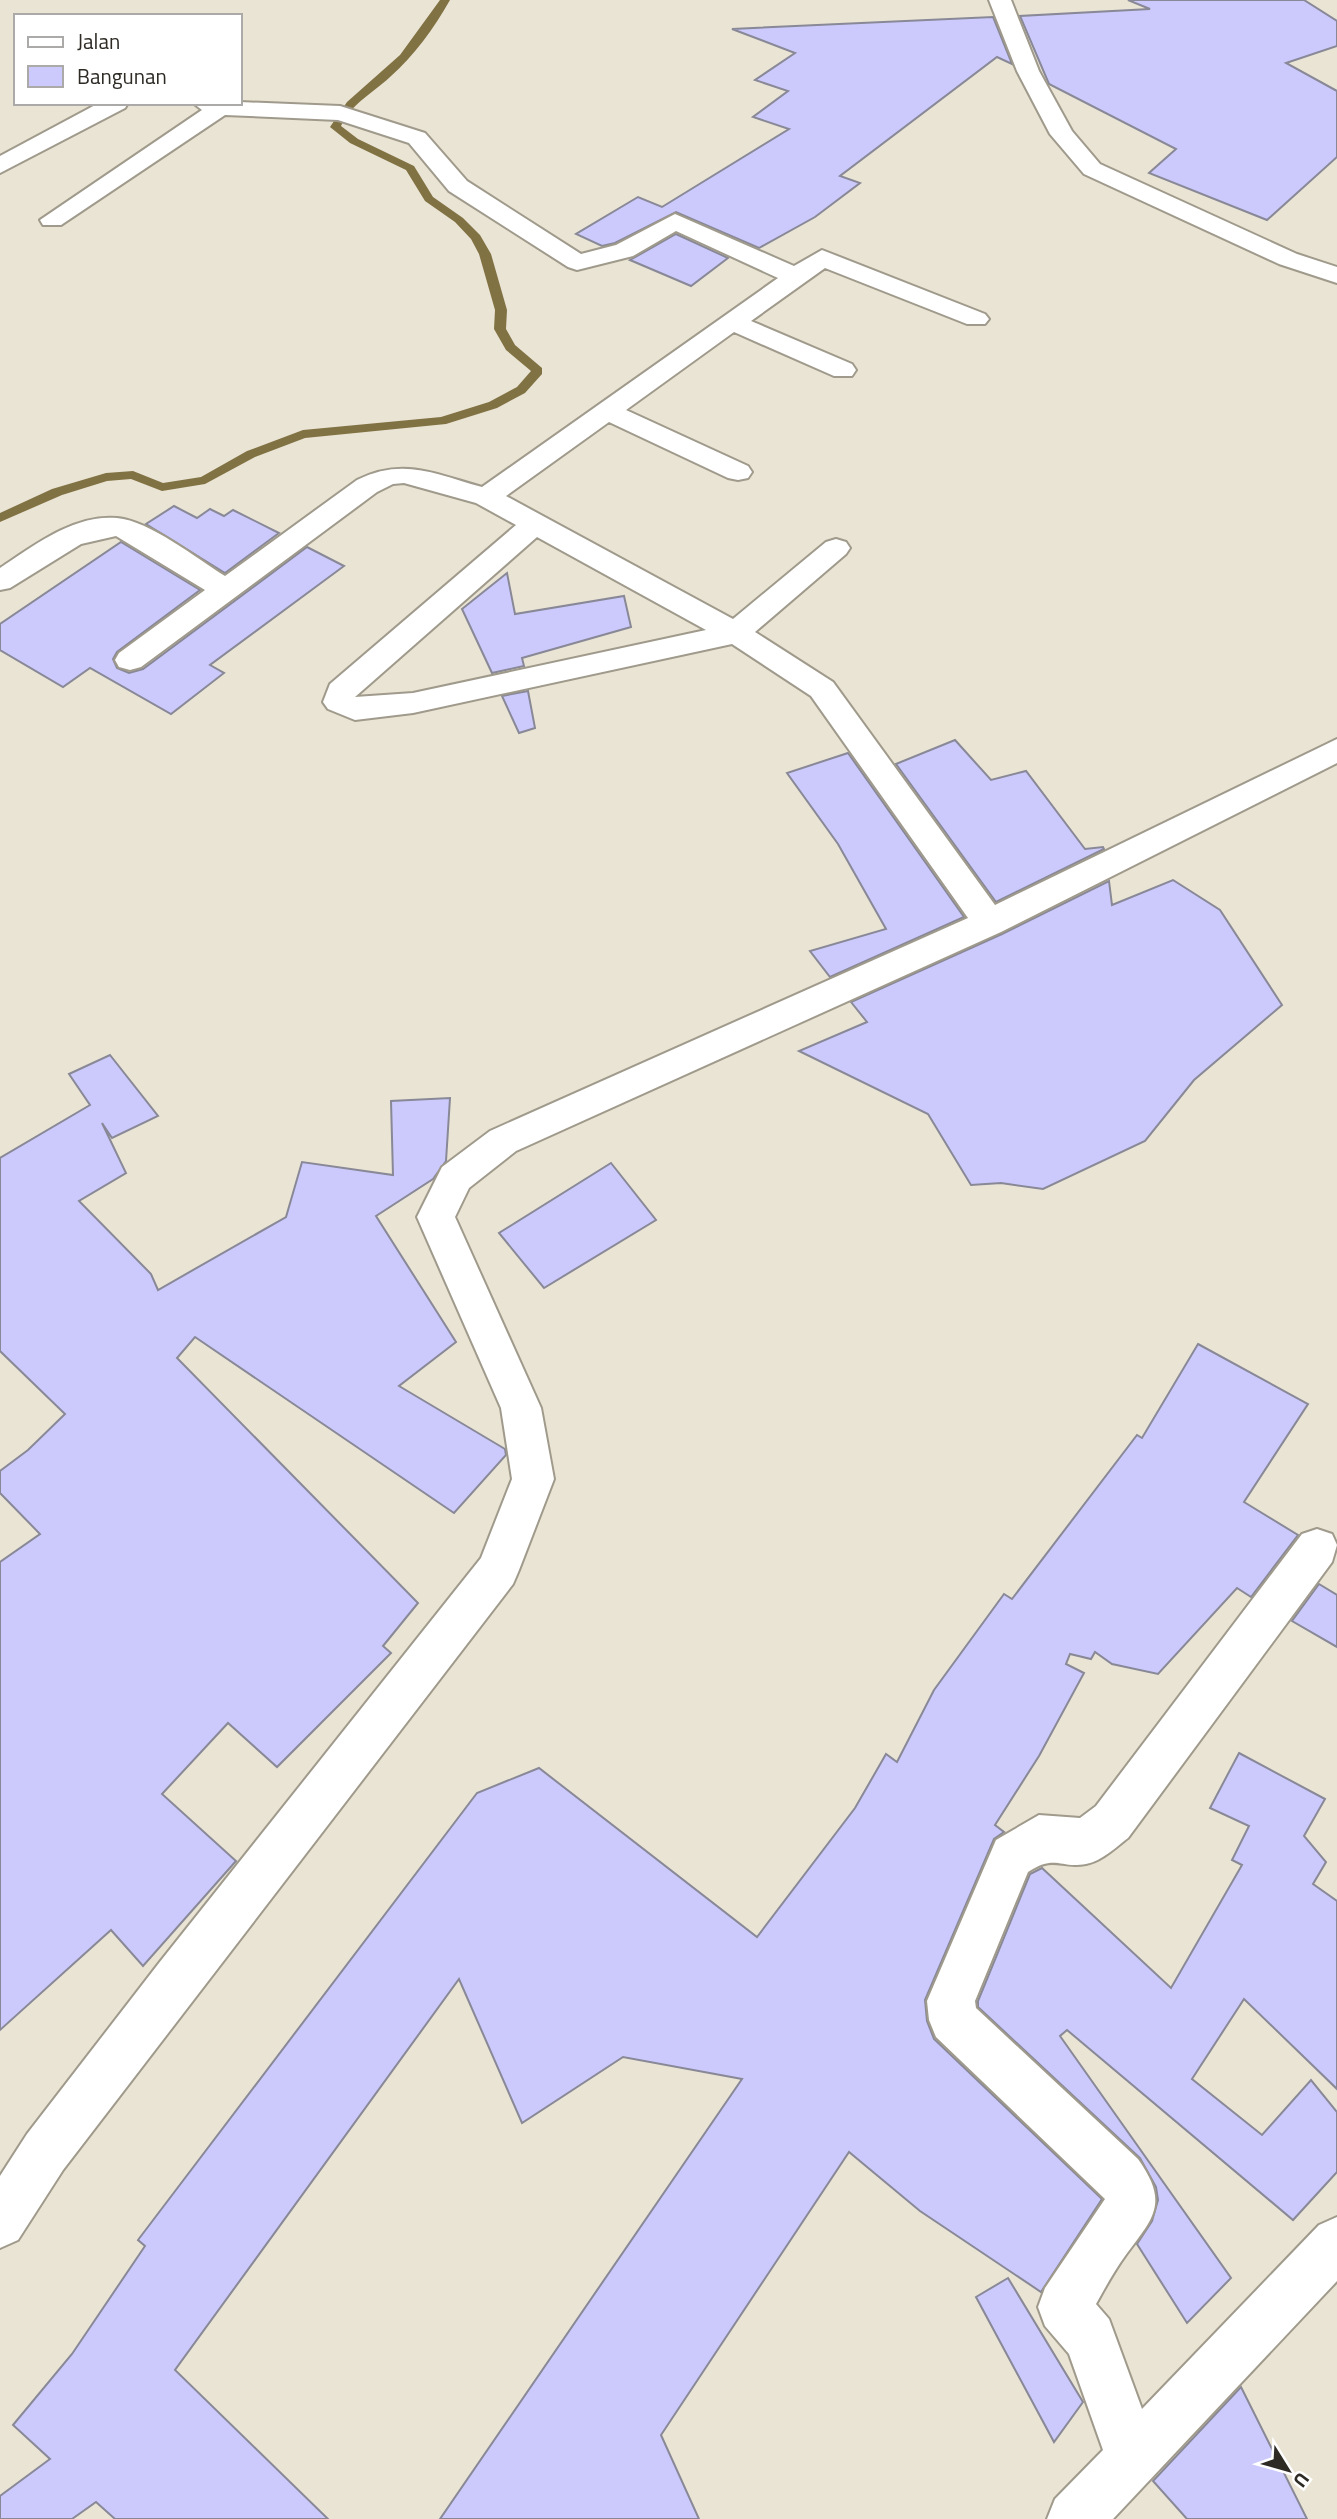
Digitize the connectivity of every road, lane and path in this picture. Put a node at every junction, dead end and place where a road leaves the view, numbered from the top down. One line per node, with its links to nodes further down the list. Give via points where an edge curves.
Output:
1 (1000, 0): 6 (street, via 1028,71 1062,134 1092,169 1288,260)
2 (113, 105): 4 (street)
3 (212, 105): 5 (street); 7 (street, via 340,113 417,138 458,186 577,262 624,251 675,221)
4 (0, 166)
5 (52, 220)
6 (1337, 275)
7 (797, 277): 8 (street, via 822,258); 9 (street)
8 (976, 319)
9 (732, 323): 10 (street); 11 (street)
10 (843, 370)
11 (607, 411): 12 (street); 13 (street)
12 (738, 472)
13 (486, 497): 14 (street); 17 (street, via 405,475 387,476)
14 (535, 524): 18 (street); 18 (street, via 341,691 339,702 355,710 413,703)
15 (836, 548): 18 (street)
16 (0, 580): 17 (street, via 71,538 92,529 120,526)
17 (224, 589): 19 (street)
18 (734, 634): 21 (street, via 822,690)
19 (130, 660)
20 (1337, 750): 21 (street)
21 (989, 923): 23 (street, via 503,1141 455,1178 436,1217 521,1408 533,1479 498,1570 160,2001 45,2152)
22 (1317, 1548): 25 (street, via 1112,1822 1086,1841 1039,1838 1012,1856 951,2001 953,2020 1130,2191 1130,2208 1064,2307 1090,2338)
23 (0, 2222)
24 (1337, 2243): 25 (street)
25 (1132, 2456): 26 (street)
26 (1075, 2519)

